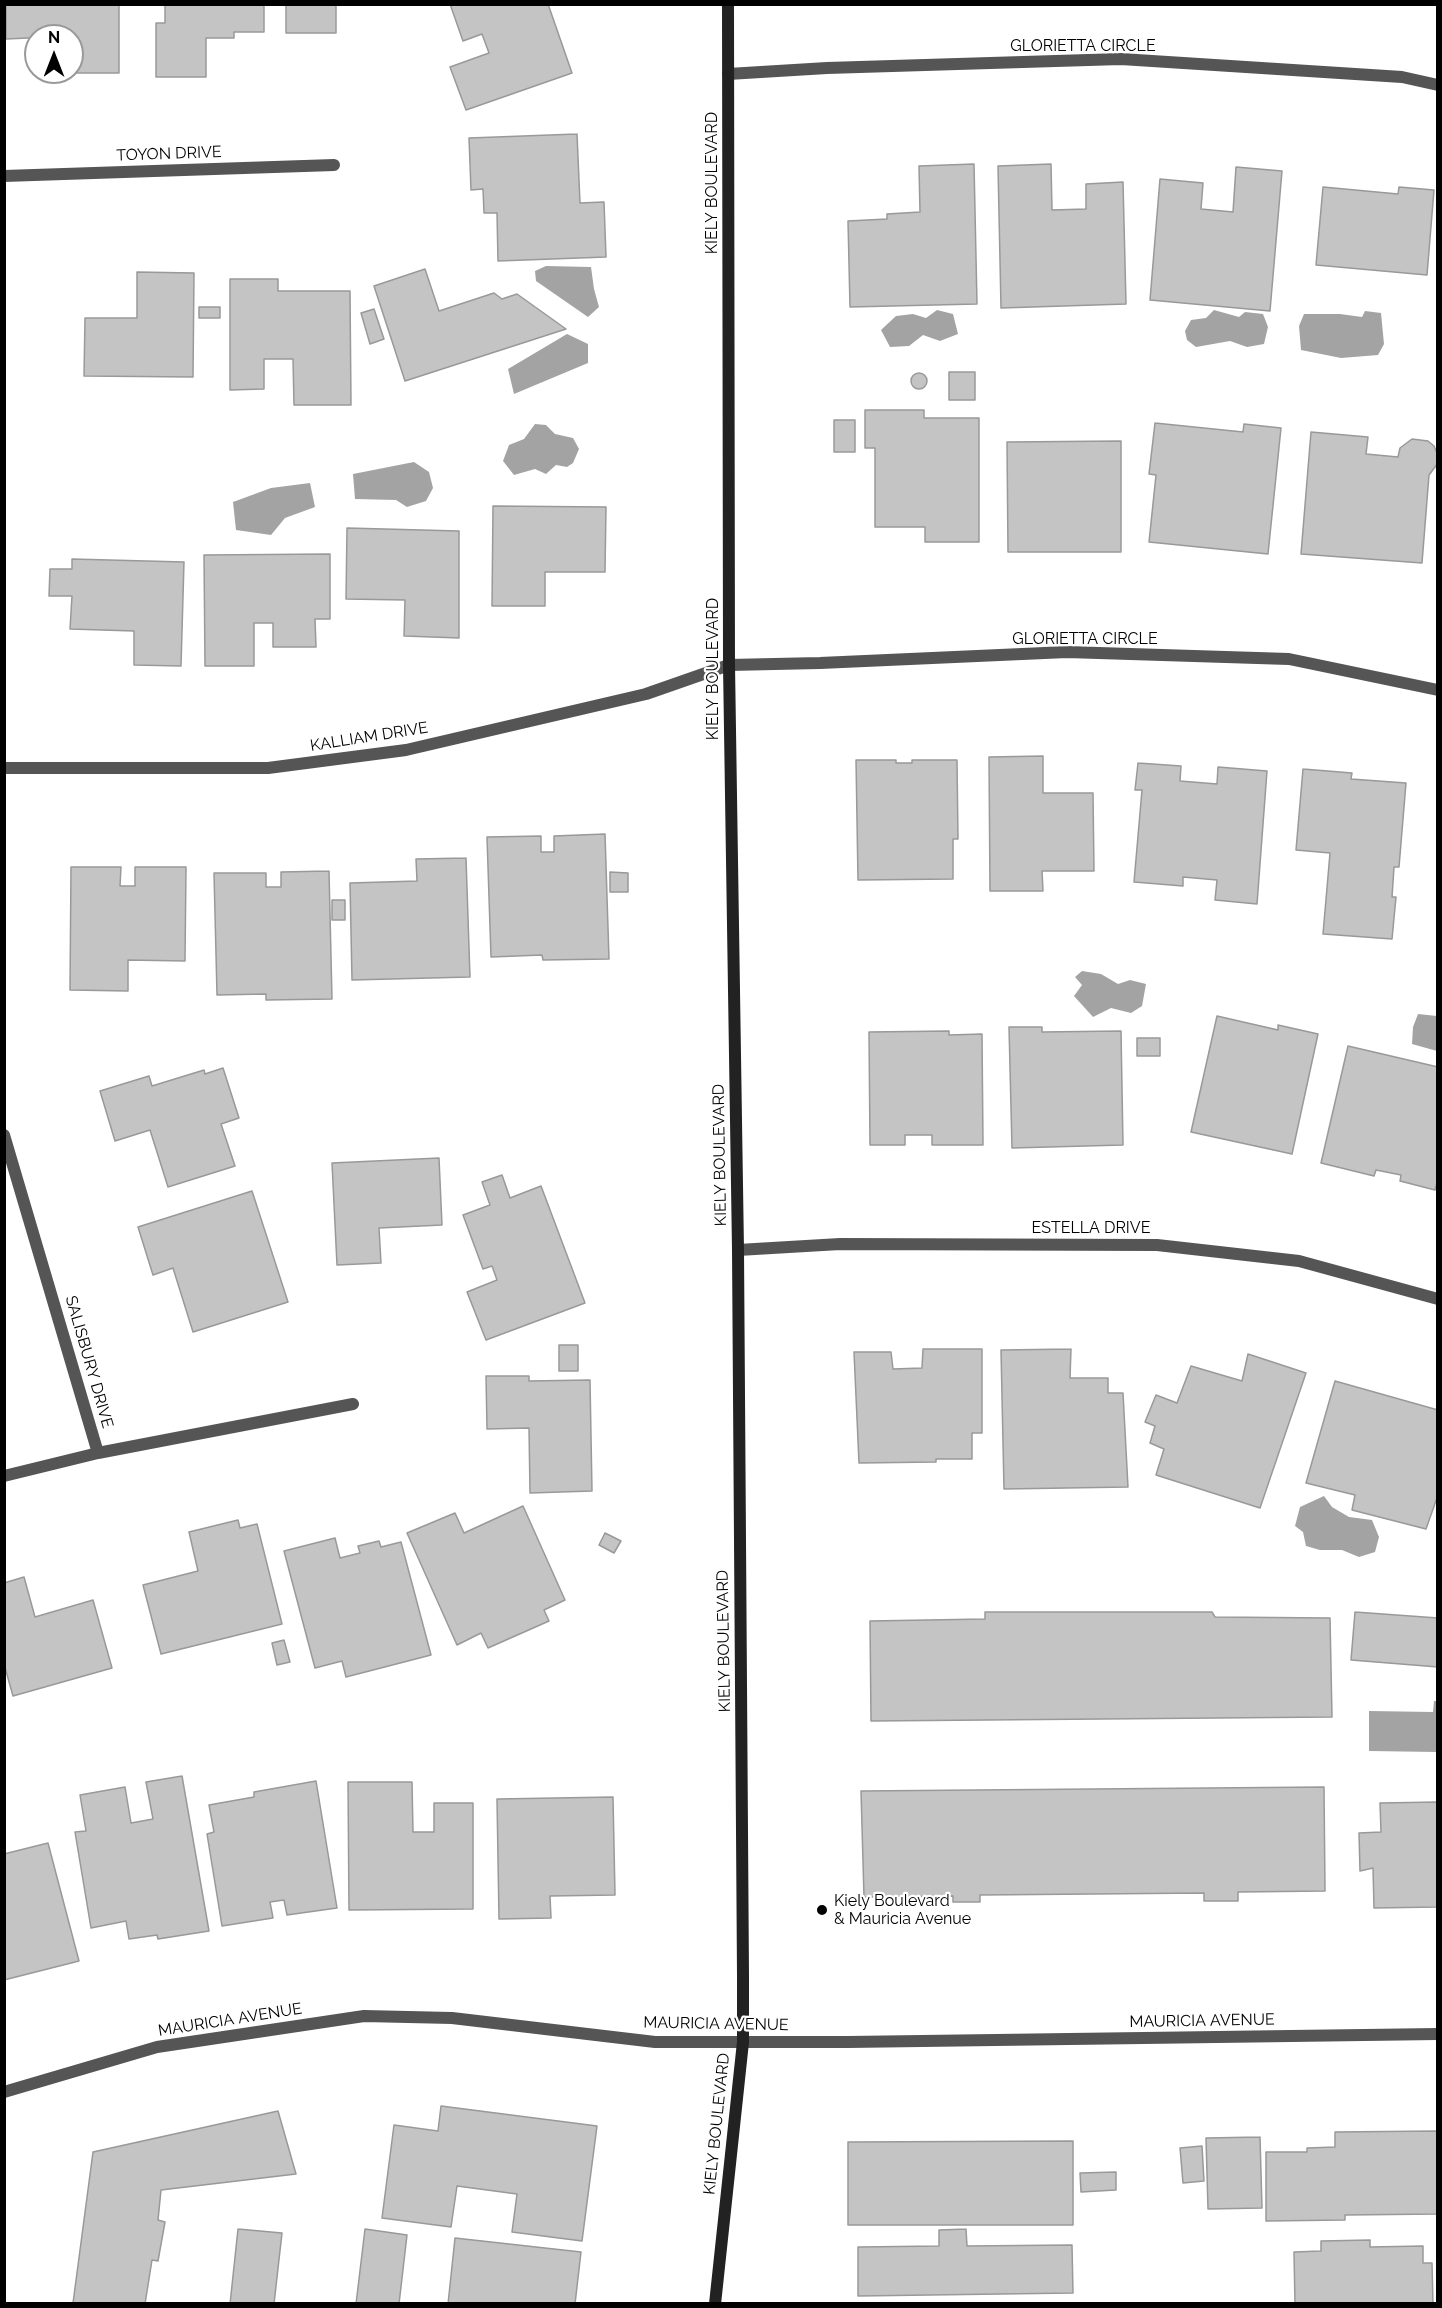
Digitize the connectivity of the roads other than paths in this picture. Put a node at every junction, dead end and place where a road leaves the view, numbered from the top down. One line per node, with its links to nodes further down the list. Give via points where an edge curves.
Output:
1 (728, 4): 2 (main road, KIELY BOULEVARD)
2 (728, 74): 3 (street, GLORIETTA CIRCLE, via 1121,59 1402,77); 6 (main road, KIELY BOULEVARD)
3 (1437, 85)
4 (334, 165): 5 (street, TOYON DRIVE)
5 (4, 176)
6 (729, 665): 7 (street, GLORIETTA CIRCLE, via 1067,652 1289,659); 8 (street, KALLIAM DRIVE, via 646,694 406,750 268,768); 10 (main road, KIELY BOULEVARD)
7 (1437, 690)
8 (4, 768)
9 (4, 1135): 13 (street, SALISBURY DRIVE)
10 (738, 1250): 11 (street, ESTELLA DRIVE, via 840,1244 1157,1245 1299,1261); 16 (main road, KIELY BOULEVARD)
11 (1437, 1299)
12 (353, 1404): 13 (street, SALISBURY DRIVE)
13 (98, 1453): 14 (street)
14 (4, 1476)
15 (1437, 2034): 16 (street, MAURICIA AVENUE)
16 (742, 2042): 17 (street, MAURICIA AVENUE, via 655,2042 452,2018 364,2016 157,2047); 18 (main road, KIELY BOULEVARD)
17 (4, 2092)
18 (715, 2304)

